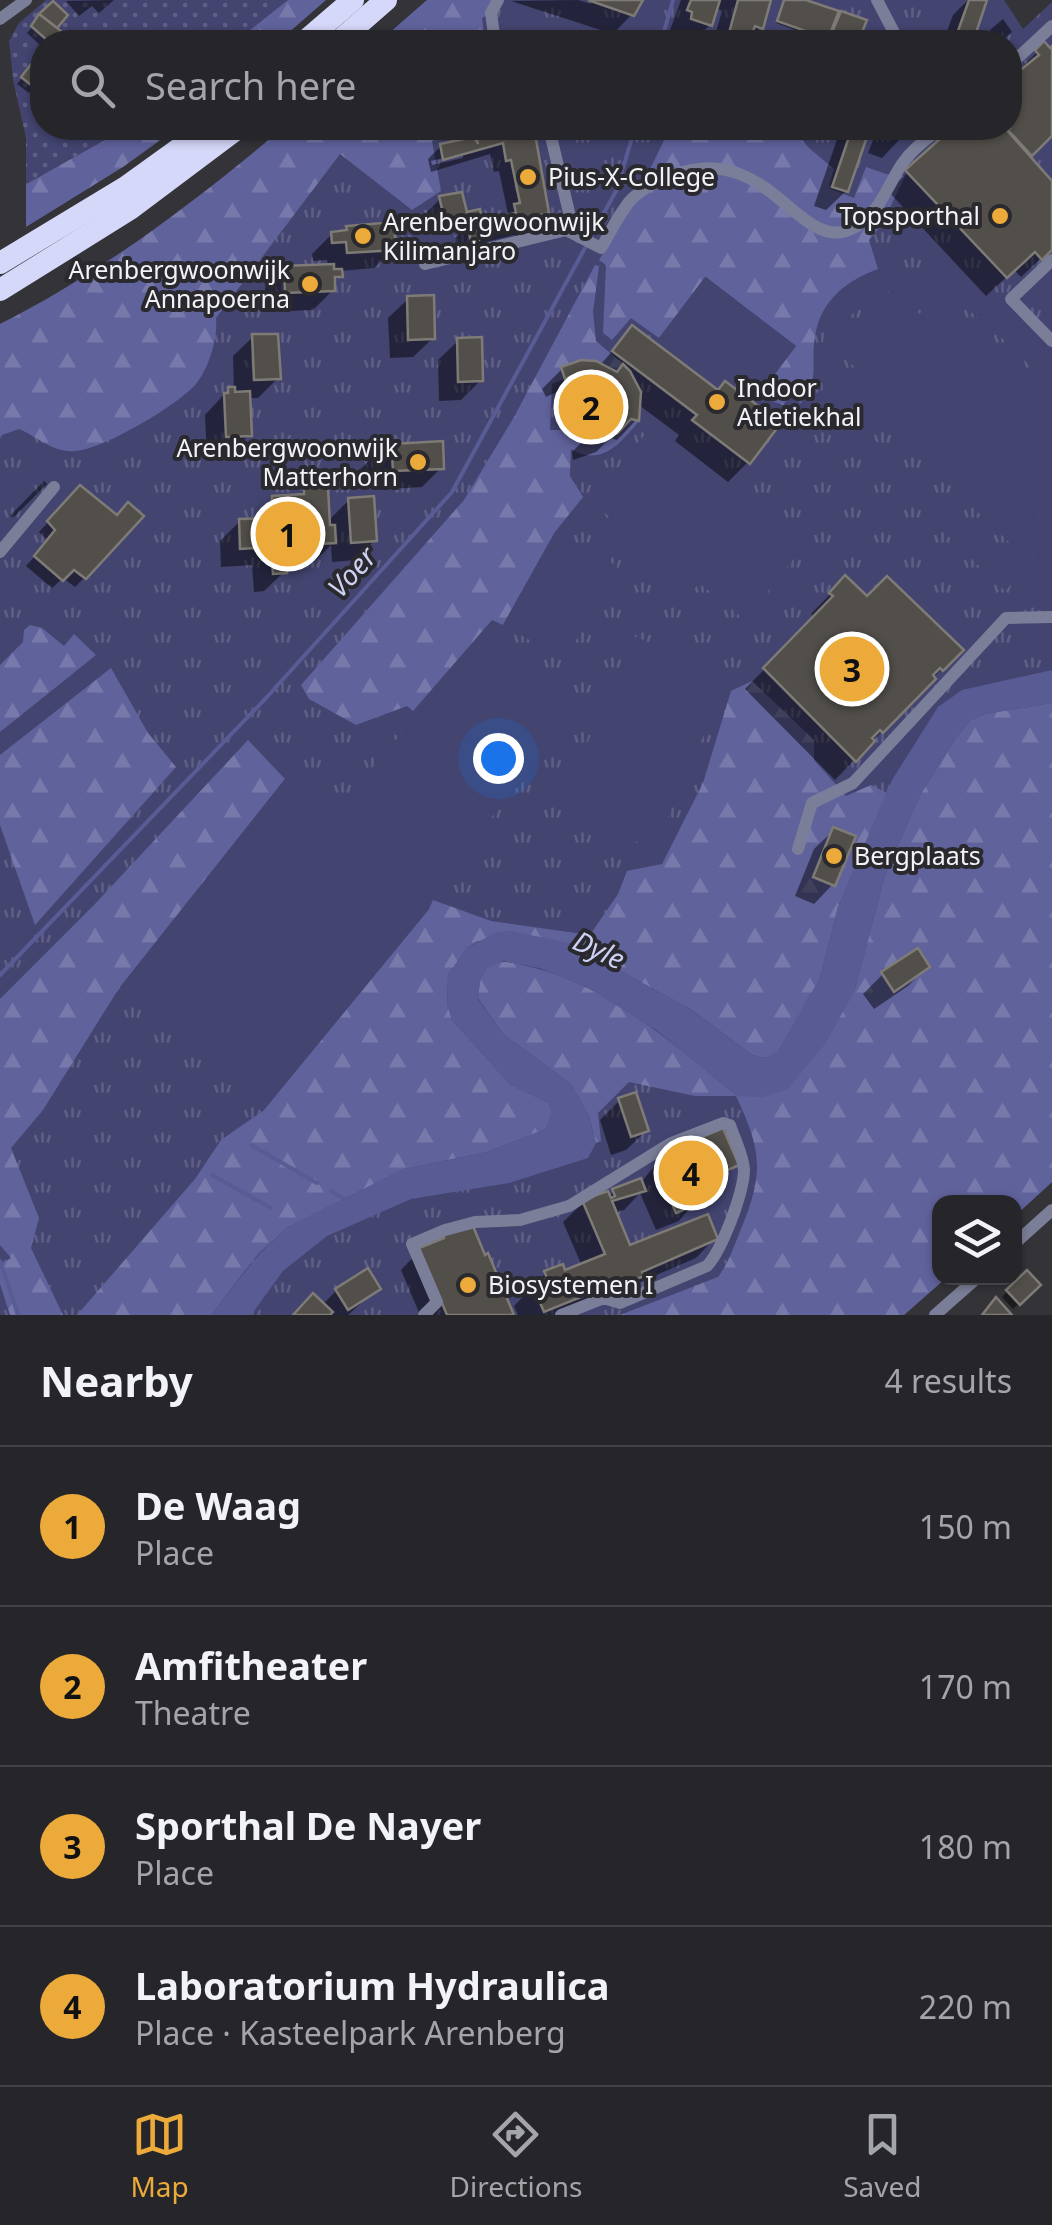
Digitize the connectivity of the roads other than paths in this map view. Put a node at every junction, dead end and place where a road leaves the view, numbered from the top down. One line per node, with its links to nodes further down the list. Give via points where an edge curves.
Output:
1 (26, 0): 6 (street)
2 (353, 0): 8 (highway)
3 (386, 0): 9 (highway)
4 (498, 0): 10 (street)
5 (877, 0): 11 (street)
6 (4, 11)
7 (1052, 26): 12 (street)
8 (318, 30)
9 (352, 30)
10 (493, 30)
11 (893, 30)
12 (1022, 54)
13 (191, 140): 19 (highway)
14 (222, 140): 21 (highway, via 130,210)
15 (553, 140): 17 (street)
16 (927, 140): 17 (street, via 902,164 871,216 850,230 815,227 755,179 711,166 659,181 631,199 601,248)
17 (571, 232): 20 (street)
18 (1052, 260): 22 (street, via 1011,299)
19 (0, 263)
20 (425, 264)
21 (0, 290)
22 (1052, 341)
23 (54, 487): 24 (street)
24 (0, 552)
25 (1052, 617): 26 (street, via 1006,618 853,783 812,803)
26 (798, 850)
27 (1052, 1210): 28 (street)
28 (1022, 1237)
29 (969, 1285): 33 (street)
30 (619, 1309): 31 (street, via 716,1257 744,1168 730,1125 671,1143 569,1206 520,1220 474,1222 412,1244 437,1302); 32 (street, via 604,1298)
31 (424, 1315)
32 (561, 1315)
33 (935, 1315)

